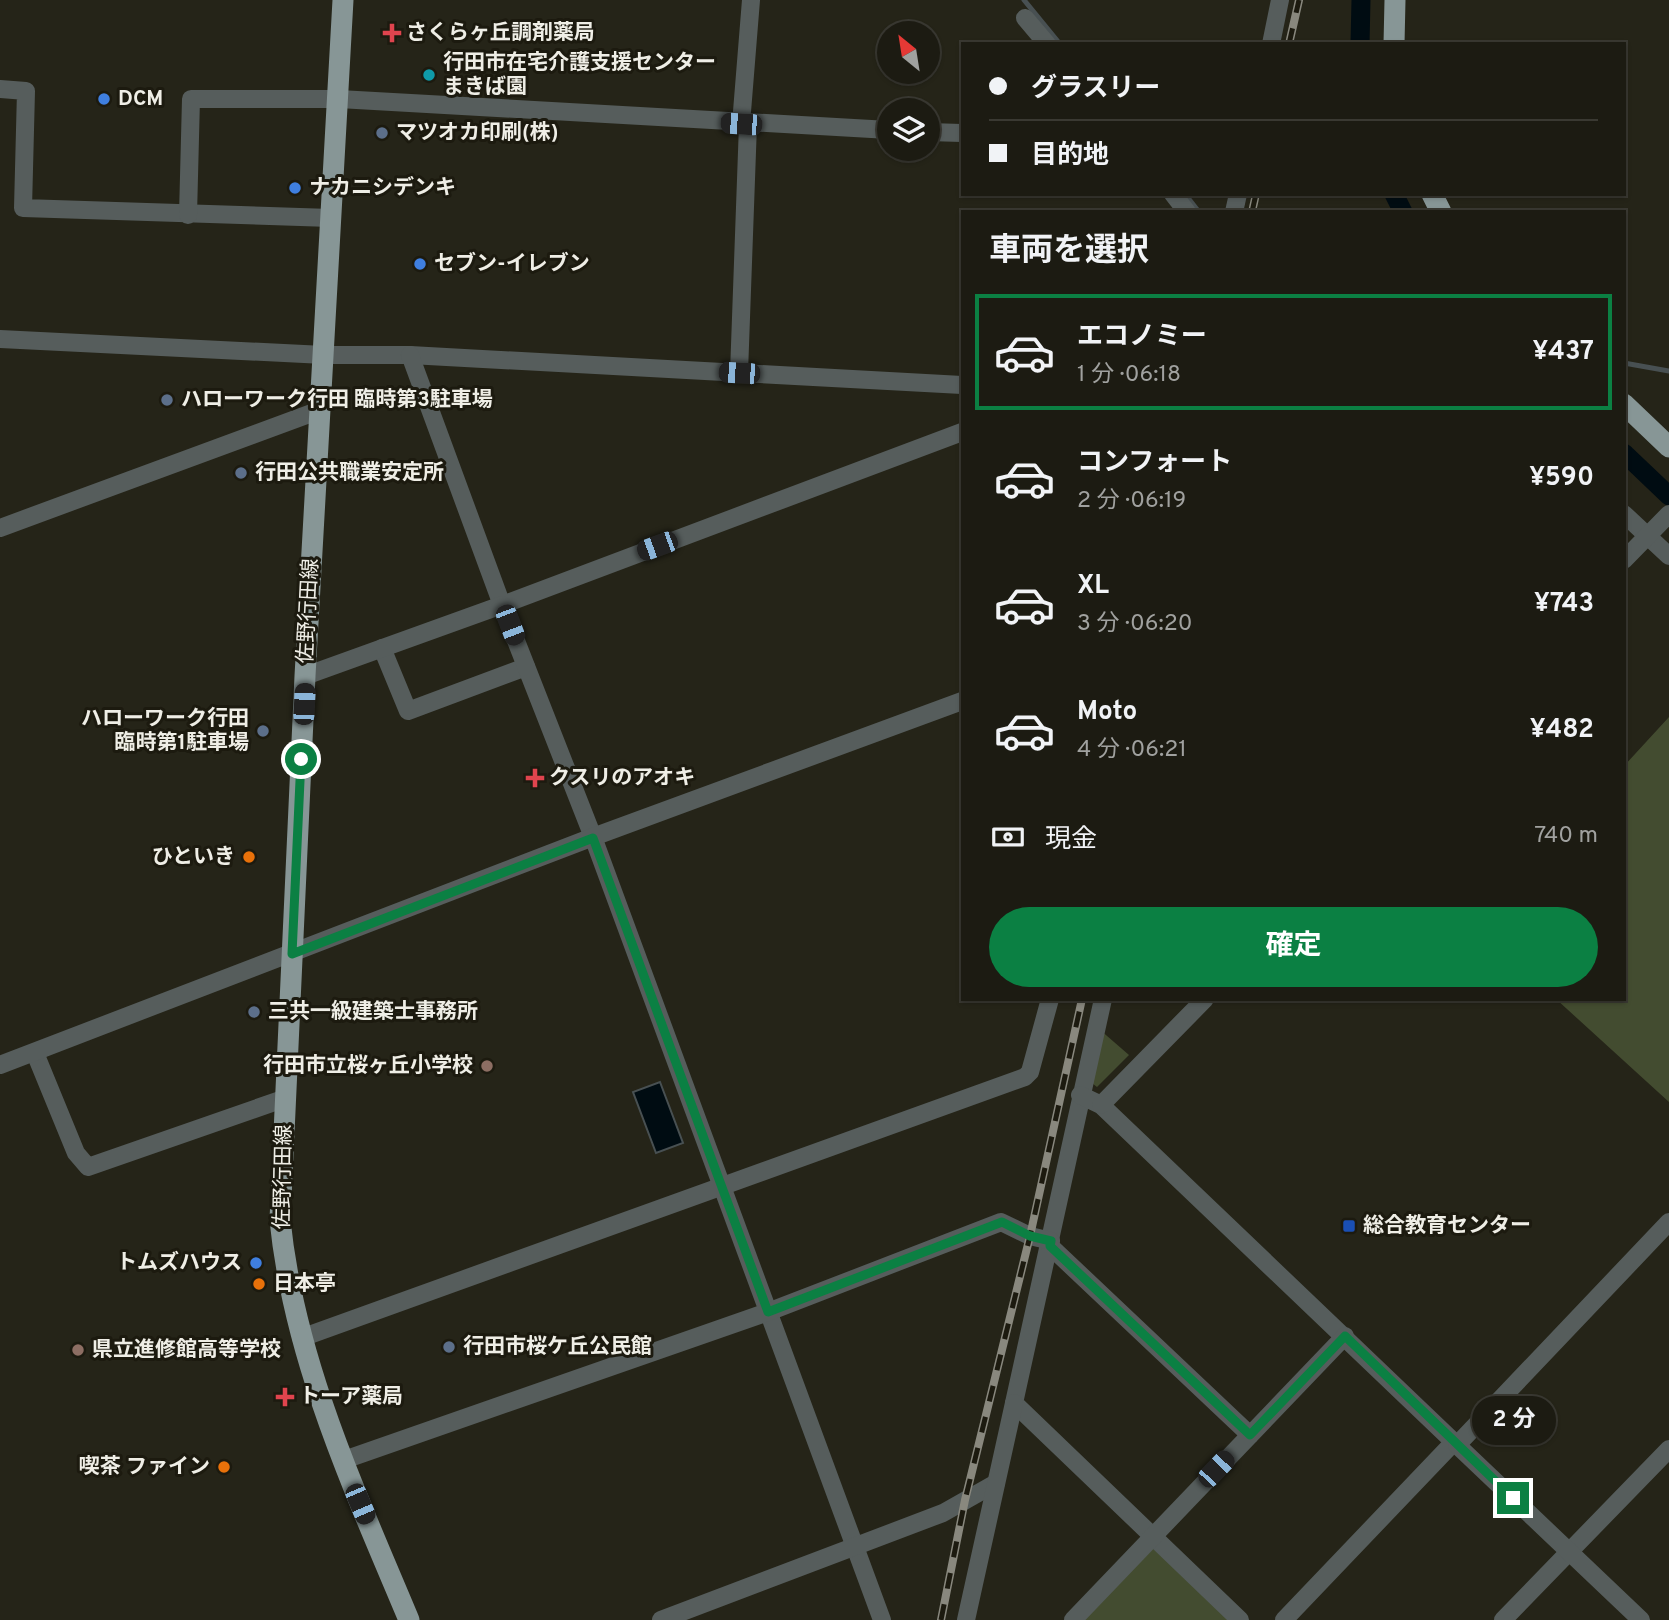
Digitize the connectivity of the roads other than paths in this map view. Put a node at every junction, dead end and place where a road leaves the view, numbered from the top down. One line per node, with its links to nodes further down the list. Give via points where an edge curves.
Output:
1 (342, 0): 10 (main road, 佐野行田線)
2 (751, 0): 11 (street)
3 (1280, 0): 7 (street)
4 (1395, 0): 8 (main road)
5 (1025, 18): 6 (street)
6 (1044, 42)
7 (1271, 42)
8 (1394, 42)
9 (0, 89): 17 (street, via 26,91 23,208)
10 (339, 99): 11 (street); 17 (street, via 191,99); 18 (main road, 佐野行田線)
11 (745, 124): 12 (street); 22 (street)
12 (877, 130)
13 (940, 132): 14 (street)
14 (961, 133)
15 (1175, 196): 16 (street)
16 (1185, 210)
17 (188, 215): 18 (street)
18 (331, 218): 20 (main road, 佐野行田線)
19 (0, 339): 20 (street)
20 (324, 355): 21 (street); 25 (main road, 佐野行田線)
21 (410, 355): 22 (street); 34 (street)
22 (739, 373): 23 (street)
23 (961, 385)
24 (1626, 406): 27 (main road)
25 (320, 410): 30 (street); 37 (main road, 佐野行田線)
26 (961, 432): 34 (street)
27 (1669, 447)
28 (1626, 516): 31 (street)
29 (1667, 516): 31 (street)
30 (0, 528)
31 (1648, 537): 32 (street); 33 (street)
32 (1669, 556)
33 (1626, 558)
34 (502, 605): 35 (street); 36 (street)
35 (382, 648): 36 (street, via 408,711); 37 (street)
36 (526, 667): 39 (street)
37 (305, 676): 40 (main road, 佐野行田線)
38 (961, 701): 39 (street)
39 (593, 838): 40 (street); 49 (street)
40 (292, 954): 44 (street); 47 (main road, 佐野行田線)
41 (1049, 1001): 49 (street, via 1025,1077)
42 (1103, 1001): 46 (street)
43 (1203, 1001): 48 (street)
44 (35, 1053): 45 (street); 47 (street, via 76,1153 88,1167)
45 (0, 1065)
46 (1080, 1095): 48 (street); 51 (street)
47 (286, 1098): 54 (main road, 佐野行田線, via 280,1220)
48 (1101, 1105): 53 (street)
49 (720, 1185): 52 (street); 54 (street)
50 (1669, 1222): 57 (street)
51 (1051, 1243): 52 (street, via 1002,1222); 55 (street); 56 (street)
52 (768, 1312): 59 (street); 62 (street)
53 (1345, 1336): 56 (street); 57 (street)
54 (301, 1338): 59 (main road, 佐野行田線)
55 (1014, 1404): 60 (street); 61 (street)
56 (1250, 1435): 61 (street)
57 (1457, 1445): 63 (street); 70 (street, via 1453,1443)
58 (1669, 1449): 63 (street)
59 (344, 1460): 64 (main road, 佐野行田線)
60 (996, 1483): 62 (street, via 943,1513); 67 (street)
61 (1150, 1537): 68 (street); 69 (street)
62 (855, 1548): 65 (street); 66 (street)
63 (1569, 1552): 71 (street); 72 (street)
64 (409, 1620)
65 (661, 1620)
66 (882, 1620)
67 (966, 1620)
68 (1073, 1620)
69 (1240, 1620)
70 (1284, 1620)
71 (1503, 1620)
72 (1641, 1620)

